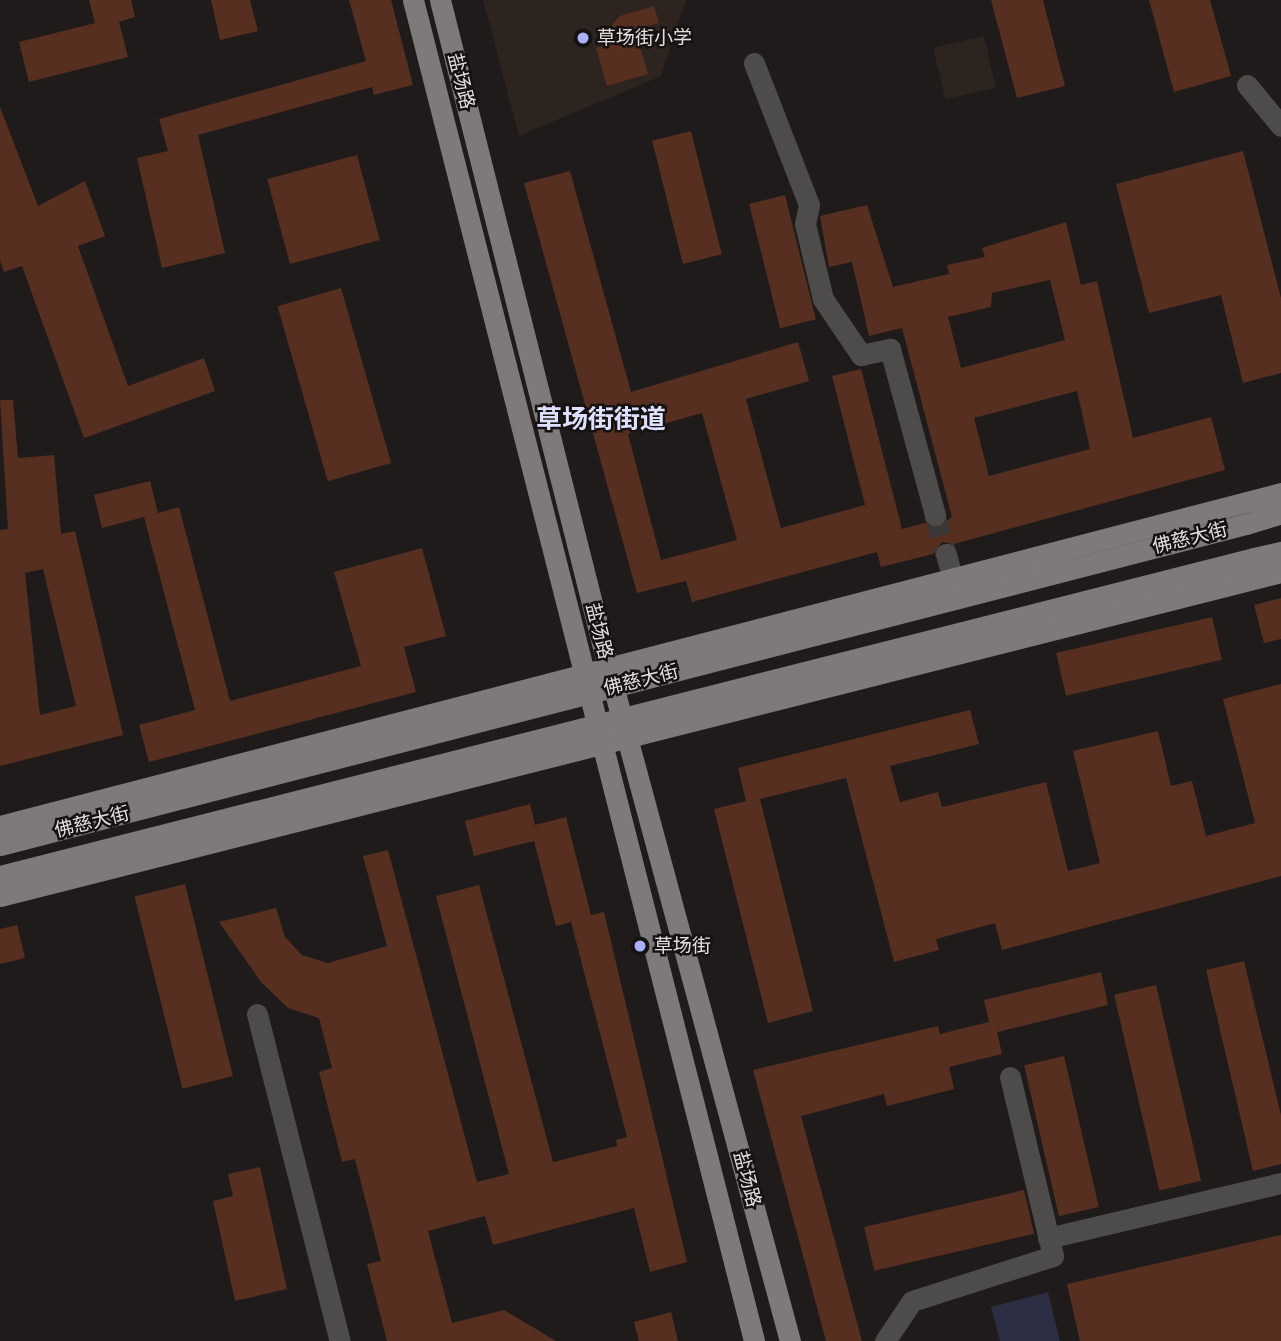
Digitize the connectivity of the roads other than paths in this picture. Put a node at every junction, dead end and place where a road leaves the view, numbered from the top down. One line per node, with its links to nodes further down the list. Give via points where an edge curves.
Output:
1 (413, 0): 14 (main road, 盐场路)
2 (440, 0): 13 (main road, 盐场路)
3 (754, 64): 8 (street, via 809,205 805,224 823,299 860,355 890,349)
4 (1247, 85): 5 (street)
5 (1281, 126)
6 (1281, 493): 12 (main road)
7 (1281, 513): 18 (main road, 佛慈大街, bridge)
8 (935, 514)
9 (1281, 552): 19 (main road, 佛慈大街, bridge)
10 (946, 554): 12 (street)
11 (1281, 572): 15 (main road)
12 (952, 577): 13 (main road)
13 (608, 667): 14 (main road); 15 (main road, 盐场路)
14 (583, 673): 16 (main road, 盐场路); 17 (main road)
15 (627, 737): 16 (main road); 27 (main road, 盐场路)
16 (602, 744): 20 (main road); 26 (main road, 盐场路)
17 (0, 827)
18 (0, 845)
19 (0, 876)
20 (0, 896)
21 (257, 1014): 25 (street)
22 (1010, 1077): 24 (street)
23 (1281, 1183): 24 (street)
24 (1048, 1238): 28 (street, via 1053,1256 912,1301)
25 (340, 1341)
26 (754, 1341)
27 (790, 1341)
28 (885, 1341)

